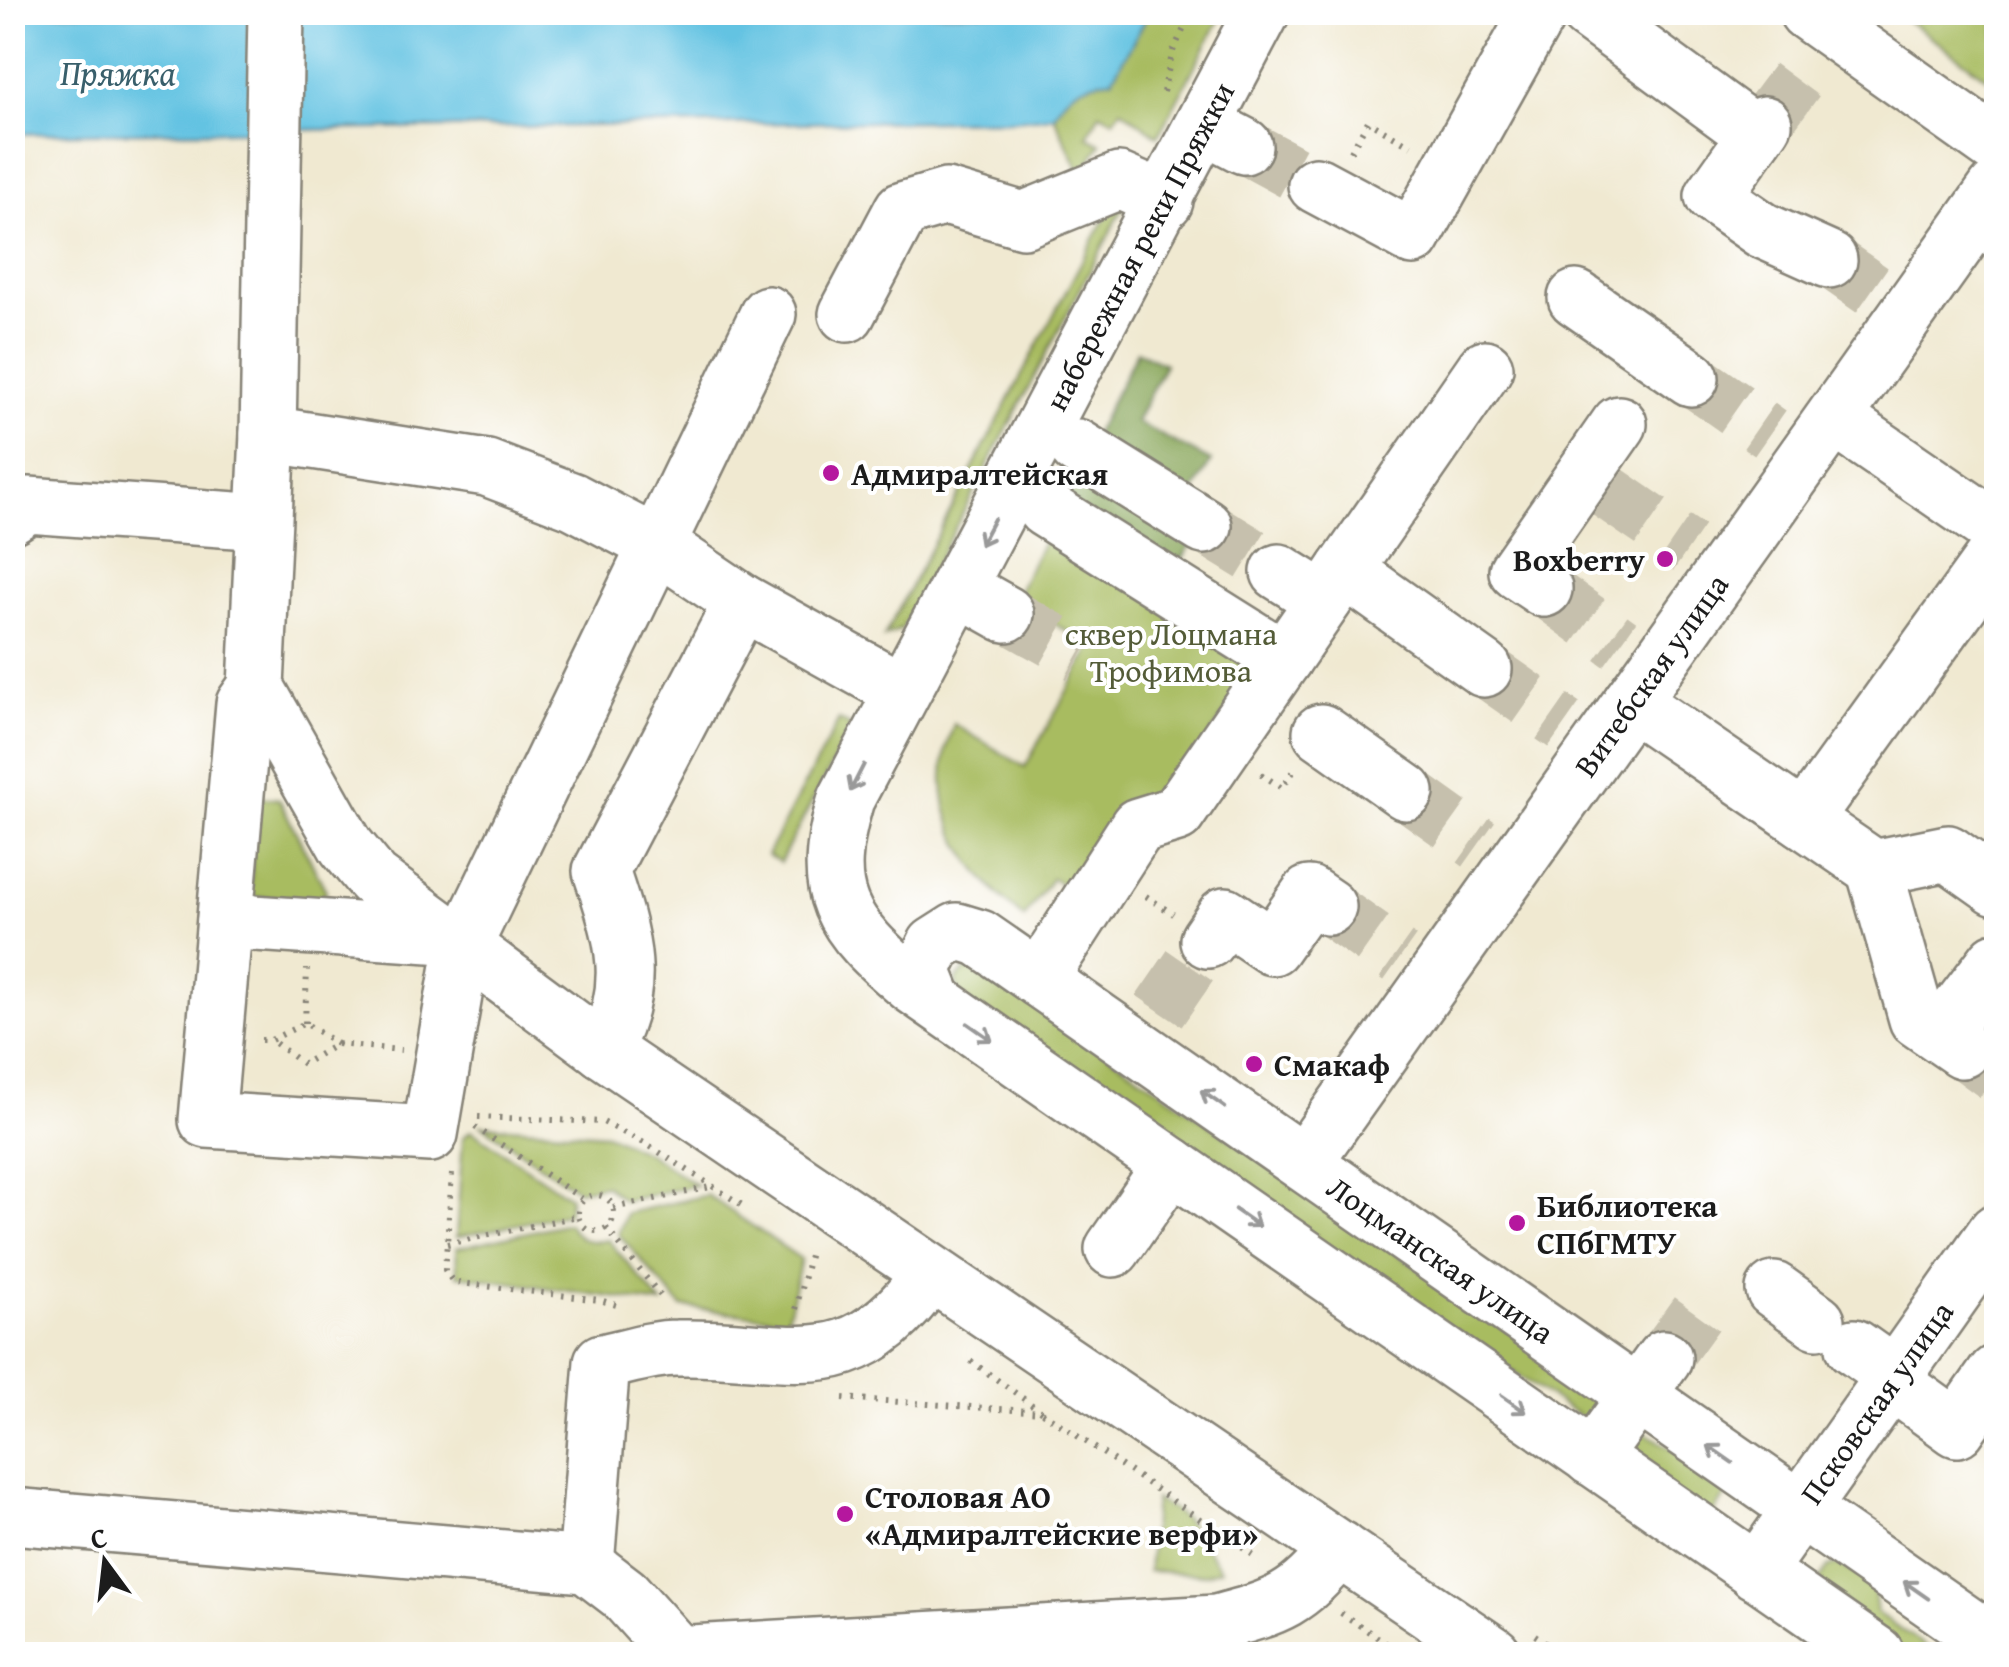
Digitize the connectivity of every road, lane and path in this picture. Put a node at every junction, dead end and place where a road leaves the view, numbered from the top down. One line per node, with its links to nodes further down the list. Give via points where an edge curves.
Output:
1 (276, 12): 20 (street)
2 (1192, 12): 7 (path, via 1173,50)
3 (1262, 12): 7 (street, набережная реки Пряжки)
4 (1538, 12): 9 (street)
5 (1588, 12): 13 (street, via 1760,130 1713,196)
6 (1816, 36): 8 (street)
7 (1203, 125): 12 (street, набережная реки Пряжки)
8 (1996, 146)
9 (1450, 168): 10 (path, via 1368,121); 10 (street, via 1413,237)
10 (1322, 188)
11 (1996, 189): 13 (street, Витебская улица)
12 (1165, 201): 16 (street, via 1119,181 1023,220 946,197 902,210); 32 (street, набережная реки Пряжки, one-way to 32)
13 (1869, 288): 21 (street, Витебская улица)
14 (1576, 298): 18 (street)
15 (768, 314): 28 (street)
16 (847, 314)
17 (1485, 368): 31 (street)
18 (1691, 378)
19 (1619, 424): 33 (street, via 1595,484 1517,571)
20 (268, 434): 25 (street); 28 (street, via 486,468 573,501)
21 (1803, 436): 27 (street); 38 (street, Витебская улица, via 1706,560)
22 (1077, 448): 26 (street)
23 (18, 502): 25 (street)
24 (1045, 509): 36 (street)
25 (263, 522): 39 (street)
26 (1204, 526)
27 (1996, 529)
28 (659, 546): 34 (street); 51 (street)
29 (1996, 554): 44 (street)
30 (1278, 572): 31 (street)
31 (1335, 585): 36 (street); 37 (street)
32 (958, 587): 35 (street); 40 (street, набережная реки Пряжки)
33 (1544, 589)
34 (742, 602): 40 (street); 58 (street, via 600,871 616,915 626,986 619,1022)
35 (1006, 614)
36 (1284, 659): 42 (street)
37 (1484, 669)
38 (1636, 672): 44 (street); 60 (street, Витебская улица, via 1581,737 1416,969)
39 (256, 687): 49 (street, via 244,704); 51 (street, via 346,846 373,879)
40 (902, 691): 54 (street, one-way to 54, via 846,799 832,848 832,882 874,954)
41 (1321, 732): 42 (path, via 1282,788); 43 (street)
42 (1223, 748): 46 (street, via 1177,814 1138,826)
43 (1406, 792)
44 (1804, 820): 45 (street)
45 (1874, 868): 47 (street, via 1948,853); 52 (street, via 1916,1018 1951,1042)
46 (1110, 872): 50 (path, via 1173,914 1187,913); 53 (street)
47 (1996, 888)
48 (1328, 907): 50 (street, via 1310,894 1272,947 1226,915)
49 (225, 921): 51 (street); 55 (street)
50 (1211, 936)
51 (454, 942): 58 (street); 59 (street)
52 (1996, 961)
53 (1039, 978): 54 (street, Лоцманская улица, via 980,938 956,931 927,956 923,970); 60 (street, Лоцманская улица, one-way to 53, via 1147,1028)
54 (934, 1000): 61 (street, one-way to 61)
55 (215, 1037): 56 (path); 59 (street, via 208,1120 430,1134)
56 (271, 1040): 57 (path, via 305,1023); 57 (path, via 303,1064)
57 (337, 1044): 59 (path)
58 (603, 1050): 73 (street)
59 (444, 1054)
60 (1304, 1162): 79 (street, Лоцманская улица)
61 (1172, 1166): 72 (street); 81 (street, one-way to 81)
62 (452, 1167): 71 (path)
63 (711, 1187): 64 (path, via 603,1122 466,1121); 65 (path); 66 (path)
64 (584, 1200): 66 (path, via 602,1196); 67 (path)
65 (744, 1207)
66 (613, 1208): 68 (path)
67 (578, 1216): 68 (path, via 591,1230); 71 (path)
68 (606, 1228): 77 (path, via 676,1316)
69 (1996, 1232): 76 (street, Псковская улица)
70 (794, 1237): 75 (path, via 811,1247)
71 (447, 1244): 74 (path, via 445,1270 453,1282)
72 (1113, 1249)
73 (930, 1274): 77 (street, via 903,1312 853,1346 802,1356); 85 (street)
74 (632, 1310)
75 (792, 1326)
76 (1846, 1343): 78 (street, via 1957,1429); 82 (street, Псковская улица)
77 (675, 1348): 84 (street, via 602,1362)
78 (1996, 1373)
79 (1650, 1377): 81 (street); 82 (street, Лоцманская улица, one-way to 79)
80 (825, 1396): 85 (path, via 1042,1412)
81 (1592, 1458): 86 (street)
82 (1800, 1509): 86 (street, Псковская улица); 87 (street, Лоцманская улица, one-way to 82)
83 (12, 1516): 84 (street)
84 (586, 1565): 88 (street, via 624,1594)
85 (1322, 1569): 88 (street, via 1264,1610 1216,1623); 89 (path); 90 (street)
86 (1756, 1572): 91 (street)
87 (1996, 1645)
88 (675, 1654)
89 (1402, 1654)
90 (1494, 1654)
91 (1876, 1654)

